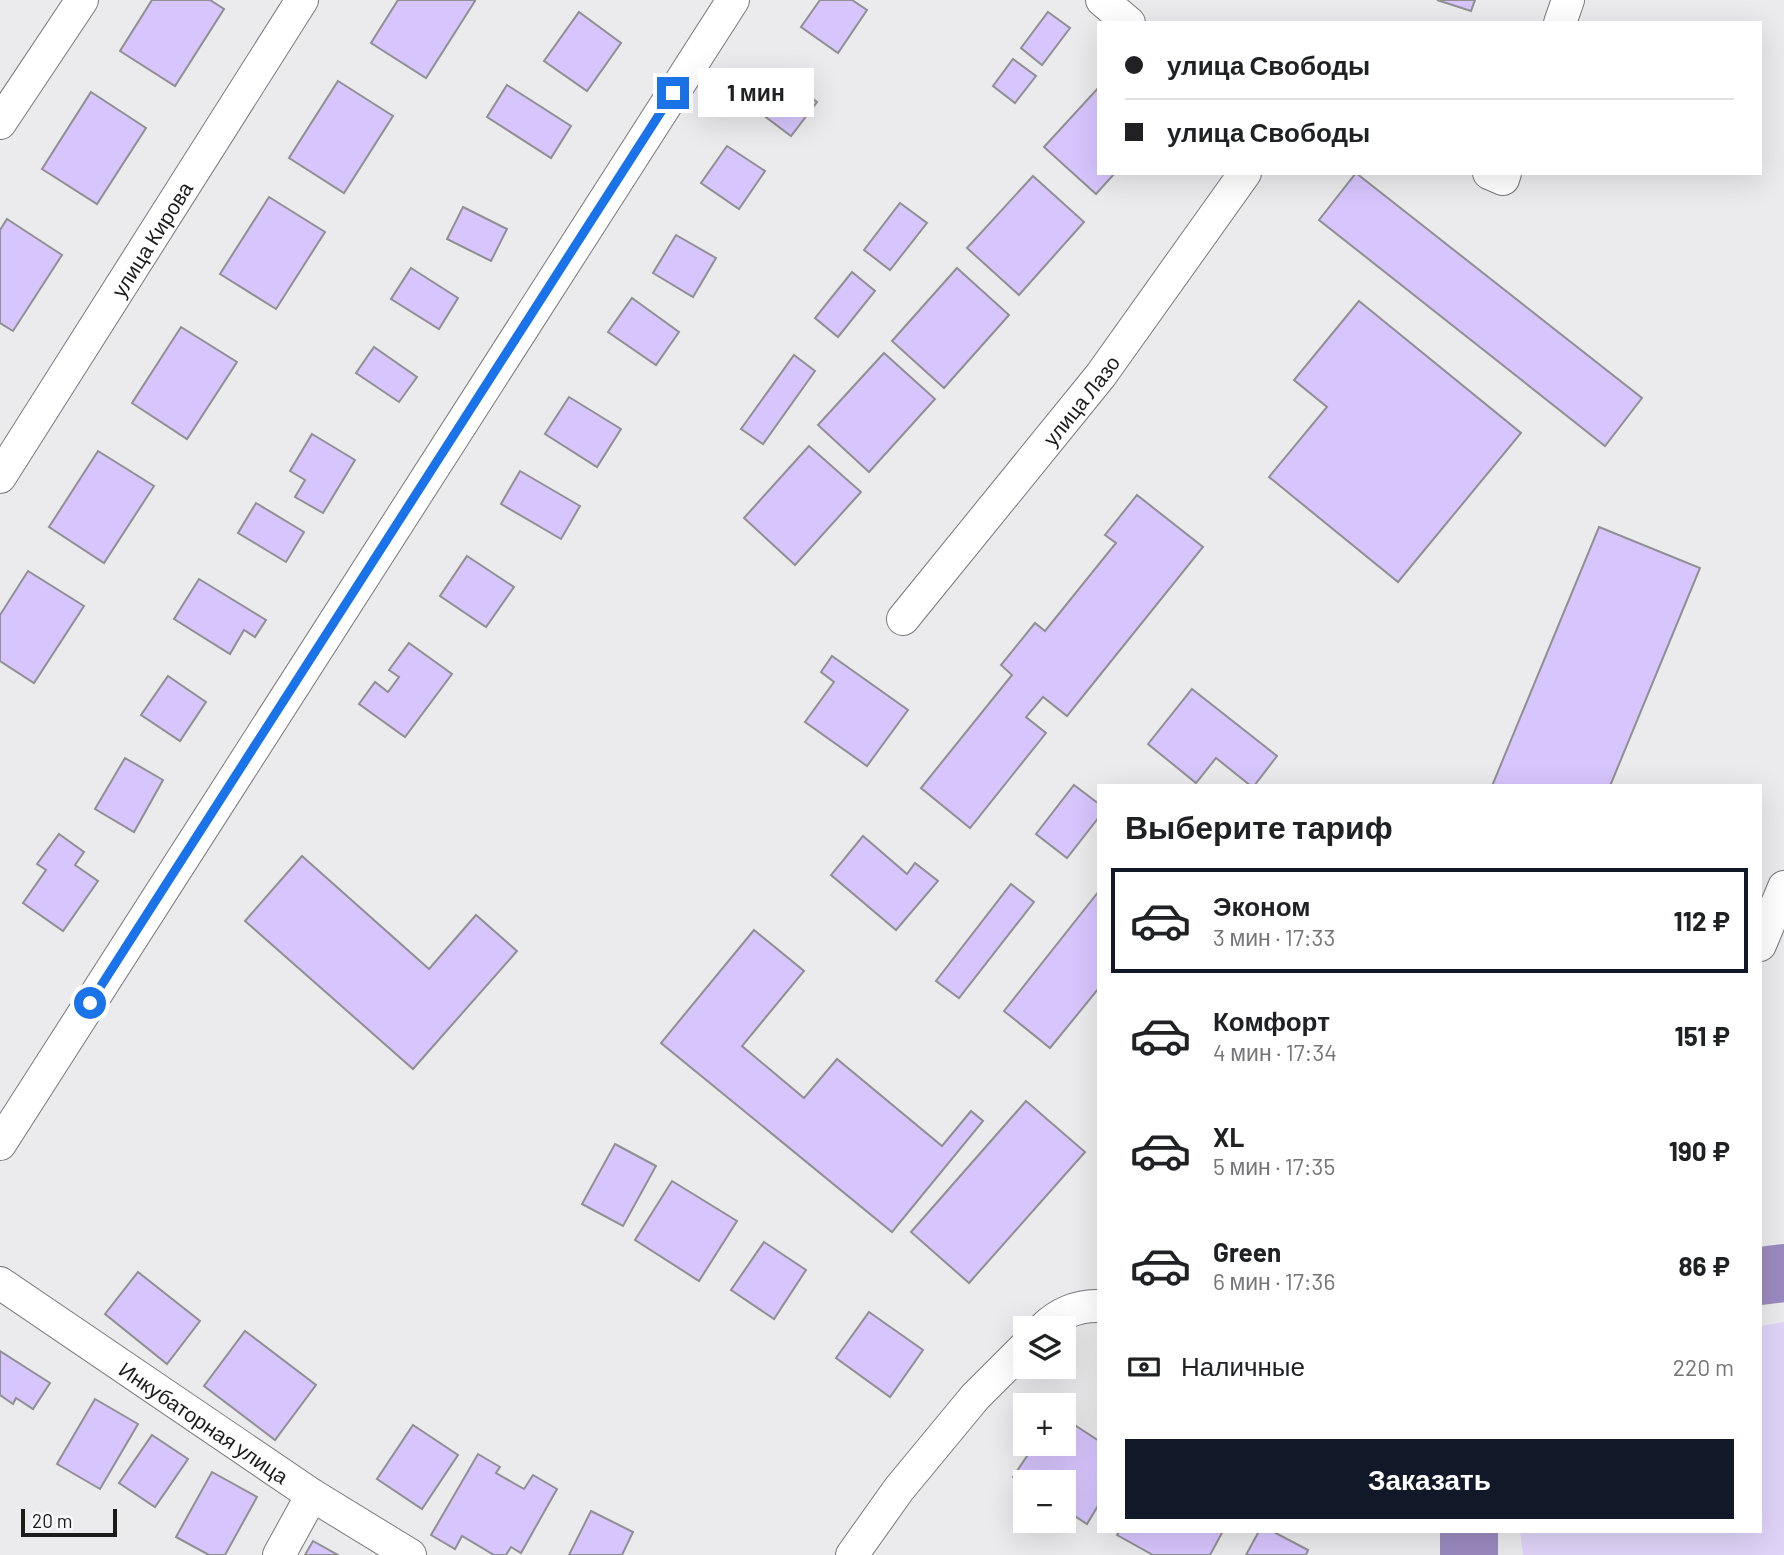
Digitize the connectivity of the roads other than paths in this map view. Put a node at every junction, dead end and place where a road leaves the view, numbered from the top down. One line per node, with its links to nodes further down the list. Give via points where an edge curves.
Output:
1 (82, 0): 8 (street)
2 (302, 0): 10 (street, улица Кирова)
3 (733, 0): 14 (street)
4 (1102, 0): 6 (street)
5 (1568, 0): 7 (street)
6 (1127, 21)
7 (1561, 21)
8 (0, 123)
9 (1244, 175): 11 (street, улица Лазо, via 1101,375)
10 (0, 477)
11 (902, 619)
12 (1784, 887): 13 (street)
13 (1762, 940)
14 (0, 1143)
15 (0, 1283): 19 (street, Инкубаторная улица)
16 (1097, 1306): 17 (street)
17 (1060, 1316)
18 (1013, 1359): 22 (street, via 975,1397 899,1489)
19 (312, 1495): 20 (street); 21 (street, Инкубаторная улица)
20 (279, 1555)
21 (410, 1555)
22 (852, 1555)

